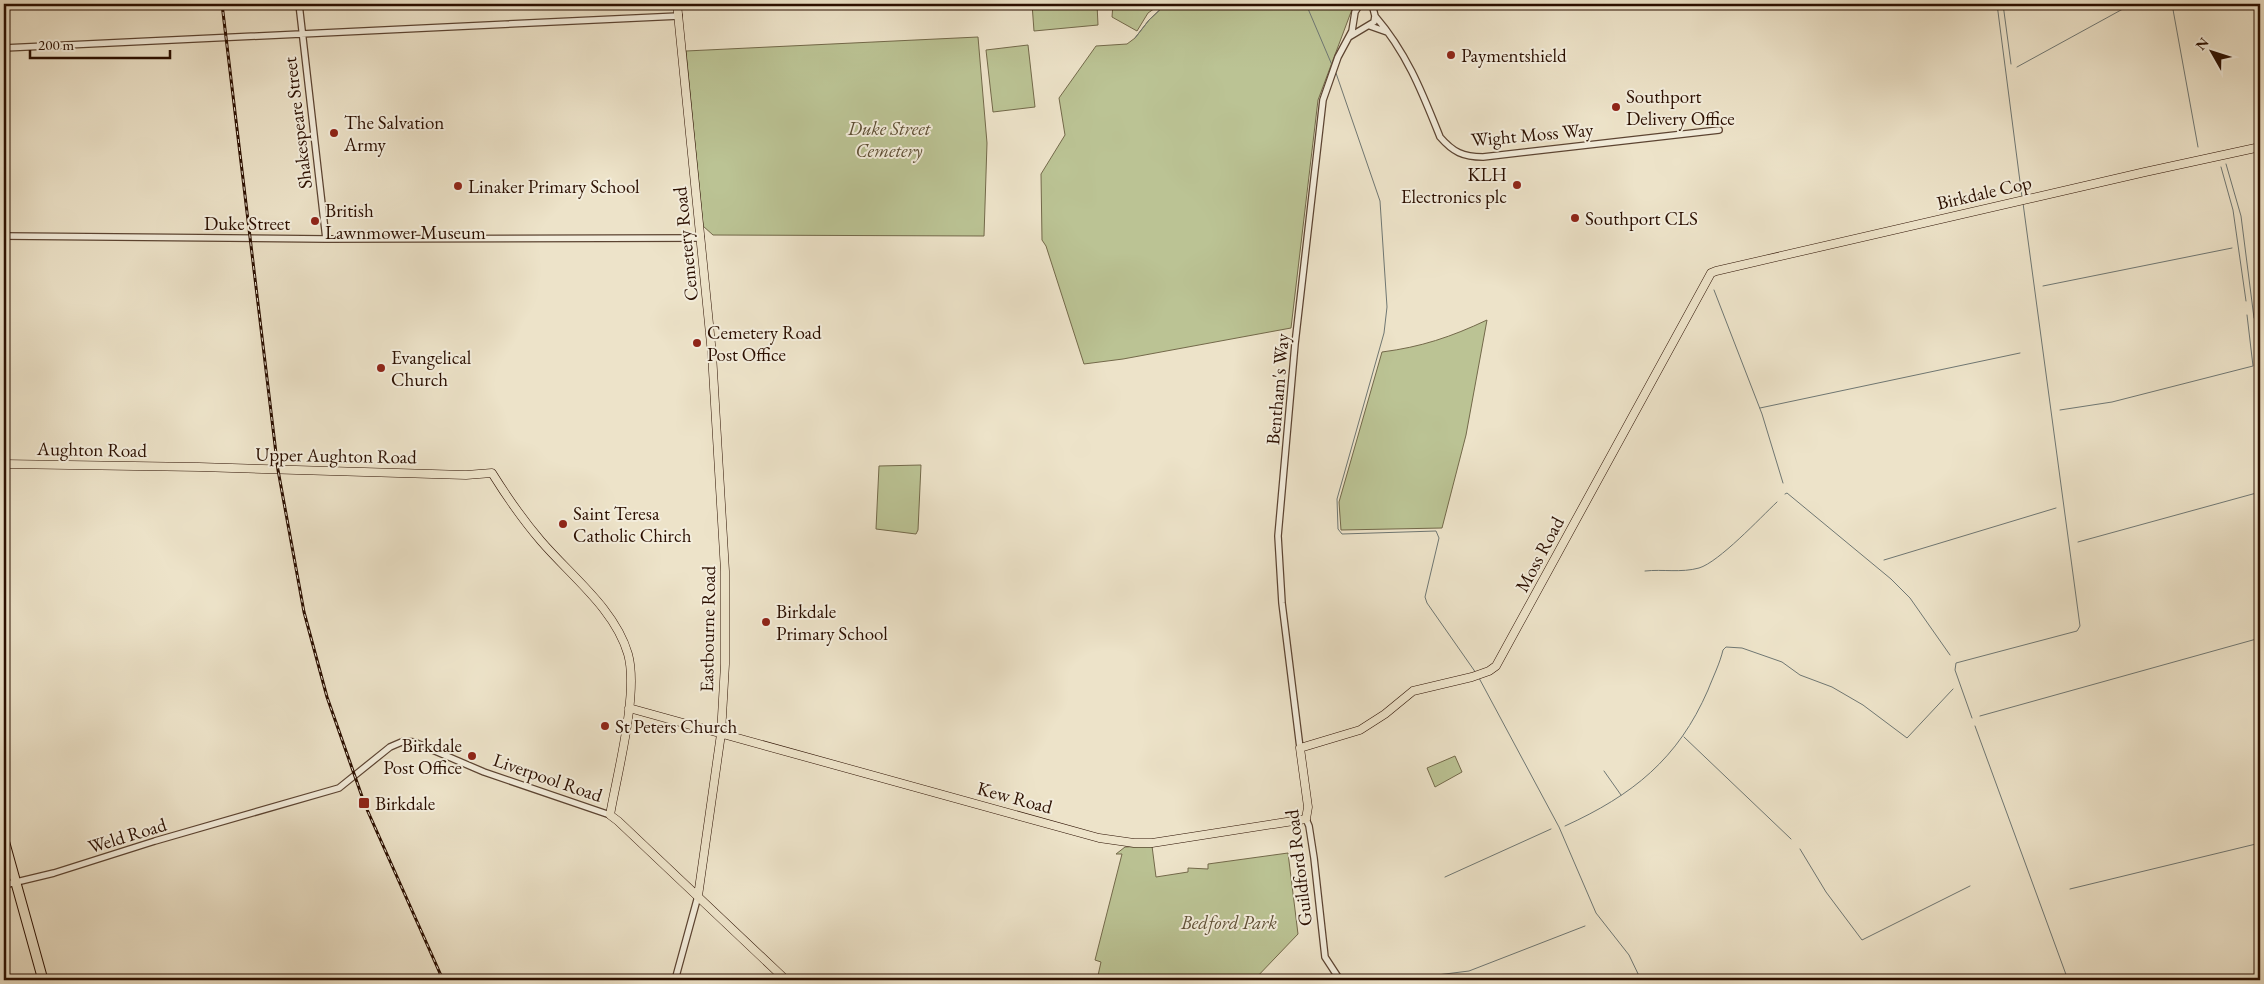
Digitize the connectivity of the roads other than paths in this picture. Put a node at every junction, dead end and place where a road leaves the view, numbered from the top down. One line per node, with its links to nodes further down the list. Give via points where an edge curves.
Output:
1 (299, 4): 9 (street, Shakespeare Street)
2 (677, 4): 5 (main road, Cemetery Road)
3 (1358, 7): 4 (street); 6 (street)
4 (1373, 10): 7 (street, via 1374,22); 8 (street, Wight Moss Way)
5 (679, 16): 9 (street); 15 (main road, Cemetery Road)
6 (1355, 20): 7 (street, via 1358,25); 10 (street, Bentham's Way)
7 (1368, 27): 8 (street); 10 (street)
8 (1389, 33): 12 (street, Wight Moss Way, via 1410,64 1440,137 1460,155 1483,157)
9 (302, 34): 11 (street); 16 (street, Shakespeare Street)
10 (1349, 37): 23 (street, Bentham's Way, via 1323,100 1295,344 1278,536 1282,603)
11 (4, 48)
12 (1719, 130)
13 (2260, 147): 17 (main road, Birkdale Cop)
14 (4, 236): 16 (street, Duke Street)
15 (701, 238): 16 (street, Duke Street); 20 (main road, Cemetery Road)
16 (326, 239)
17 (1716, 270): 23 (main road, Moss Road, via 1708,278 1499,662 1489,671 1413,691 1360,730)
18 (4, 464): 19 (main road, Aughton Road)
19 (180, 467): 21 (main road, Upper Aughton Road, via 492,474 541,540 602,607 618,631 628,656)
20 (721, 481): 22 (main road, Eastbourne Road, via 725,664)
21 (629, 708): 22 (main road, Kew Road); 25 (main road)
22 (721, 734): 26 (main road, Kew Road, via 1117,841 1152,842); 30 (main road, Eastbourne Road)
23 (1300, 748): 26 (main road, Guildford Road, via 1308,806)
24 (259, 812): 25 (street, Liverpool Road, via 338,788 390,747 404,741); 28 (street, Weld Road)
25 (610, 816): 30 (main road, Liverpool Road)
26 (1306, 819): 34 (street, Guildford Road, via 1310,826 1326,957)
27 (4, 840): 28 (highway)
28 (15, 882): 29 (street, Weld Road); 31 (highway)
29 (4, 885)
30 (698, 896): 32 (street); 33 (main road, Liverpool Road)
31 (43, 980)
32 (675, 980)
33 (786, 980)
34 (1340, 980)

